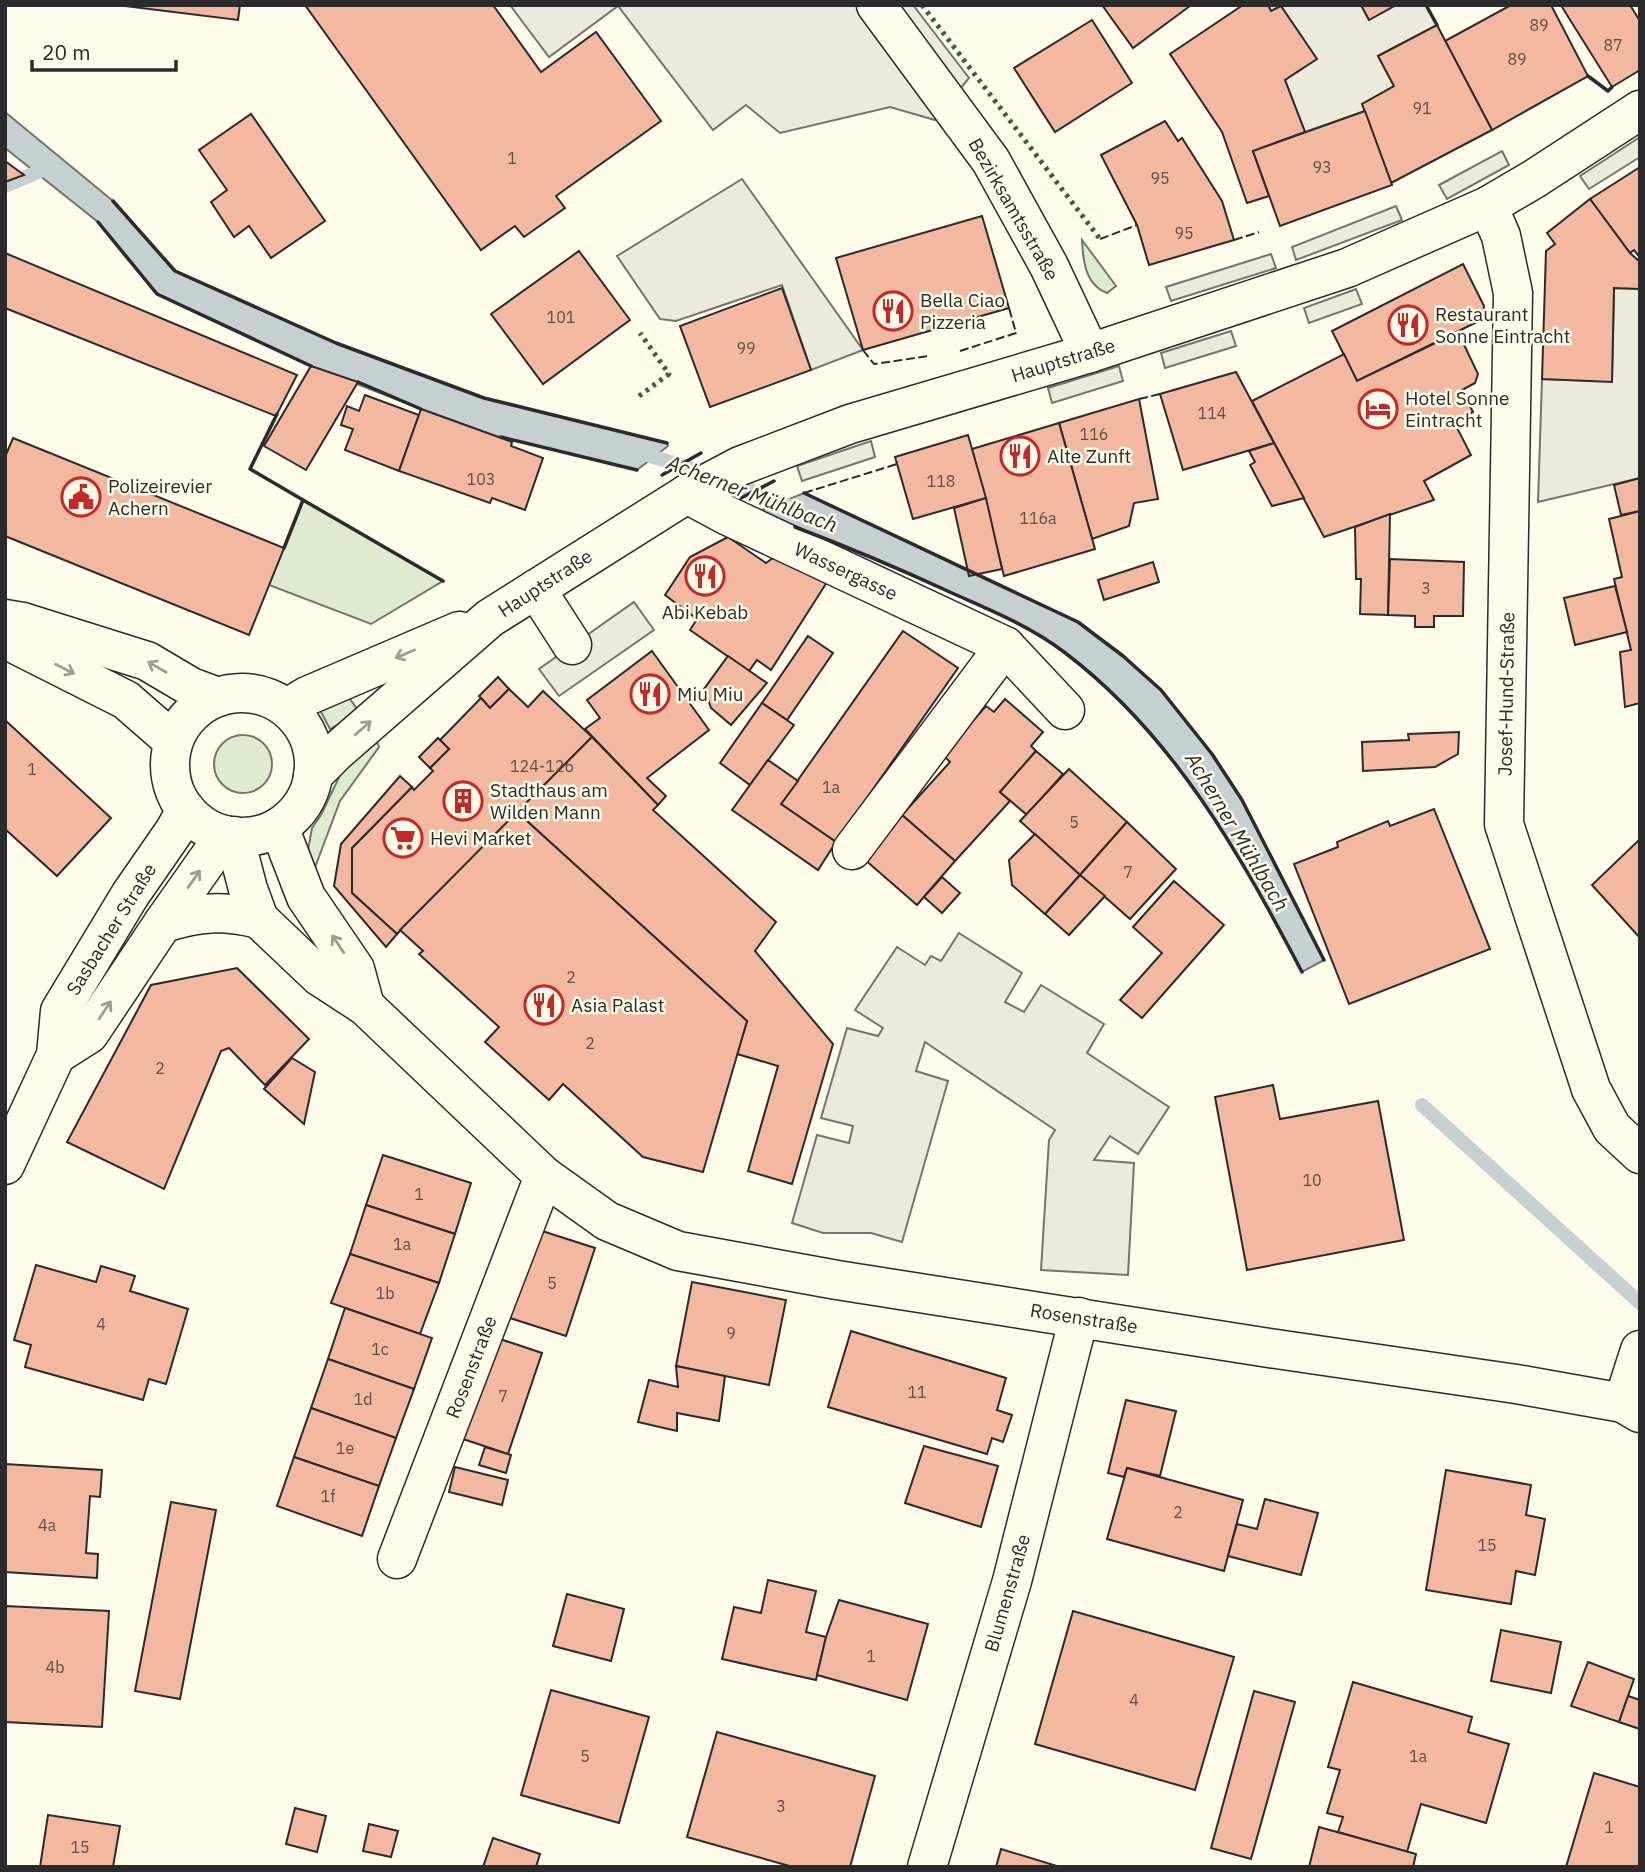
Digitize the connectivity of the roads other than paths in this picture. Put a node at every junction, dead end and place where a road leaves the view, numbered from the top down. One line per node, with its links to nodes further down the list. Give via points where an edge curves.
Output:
1 (876, 5): 4 (street, Bezirksamtsstraße, via 991,161)
2 (1640, 110): 3 (street, Hauptstraße)
3 (1488, 206): 4 (street, Hauptstraße, via 1347,268); 25 (street, Josef-Hund-Straße, via 1501,236 1513,293 1504,824 1591,1089 1612,1128)
4 (1090, 353): 5 (street, Hauptstraße, via 850,424 740,466)
5 (690, 492): 6 (street, Hauptstraße); 11 (street, Wassergasse, via 726,515)
6 (536, 589): 7 (street, Hauptstraße); 10 (street)
7 (490, 618): 13 (street, Hauptstraße, one-way to 13); 16 (street, Hauptstraße, one-way to 7)
8 (5, 620): 12 (street, one-way to 8, via 147,661)
9 (5, 636): 15 (street, one-way to 15, via 127,700)
10 (572, 645)
11 (1005, 646): 14 (street, Wassergasse); 20 (street)
12 (218, 697): 13 (street, via 261,695); 15 (street, via 196,709)
13 (287, 708): 16 (street, via 309,738)
14 (1065, 710)
15 (173, 741): 17 (street, via 171,777)
16 (313, 775): 18 (street, via 302,804)
17 (186, 810): 19 (street, via 197,822); 24 (street, Sasbacher Straße, via 60,1012)
18 (279, 827): 19 (street, via 250,837); 23 (street, one-way to 18, via 355,969 306,897)
19 (230, 836): 21 (street, Rosenstraße); 22 (street, Sasbacher Straße, one-way to 19)
20 (852, 849)
21 (259, 919): 22 (street, via 196,913); 23 (street, Rosenstraße, via 319,976)
22 (163, 923): 24 (street, Sasbacher Straße, one-way to 22, via 89,1034)
23 (365, 1006): 27 (street, Rosenstraße)
24 (56, 1055): 26 (street, Sasbacher Straße)
25 (1640, 1154)
26 (5, 1165)
27 (544, 1176): 28 (street, Rosenstraße, via 607,1221 678,1251); 31 (street, Rosenstraße)
28 (1079, 1317): 30 (street, Rosenstraße, via 1516,1384); 32 (street, Blumenstraße, via 1012,1581)
29 (1640, 1350): 30 (street)
30 (1632, 1408)
31 (397, 1559)
32 (928, 1867)

